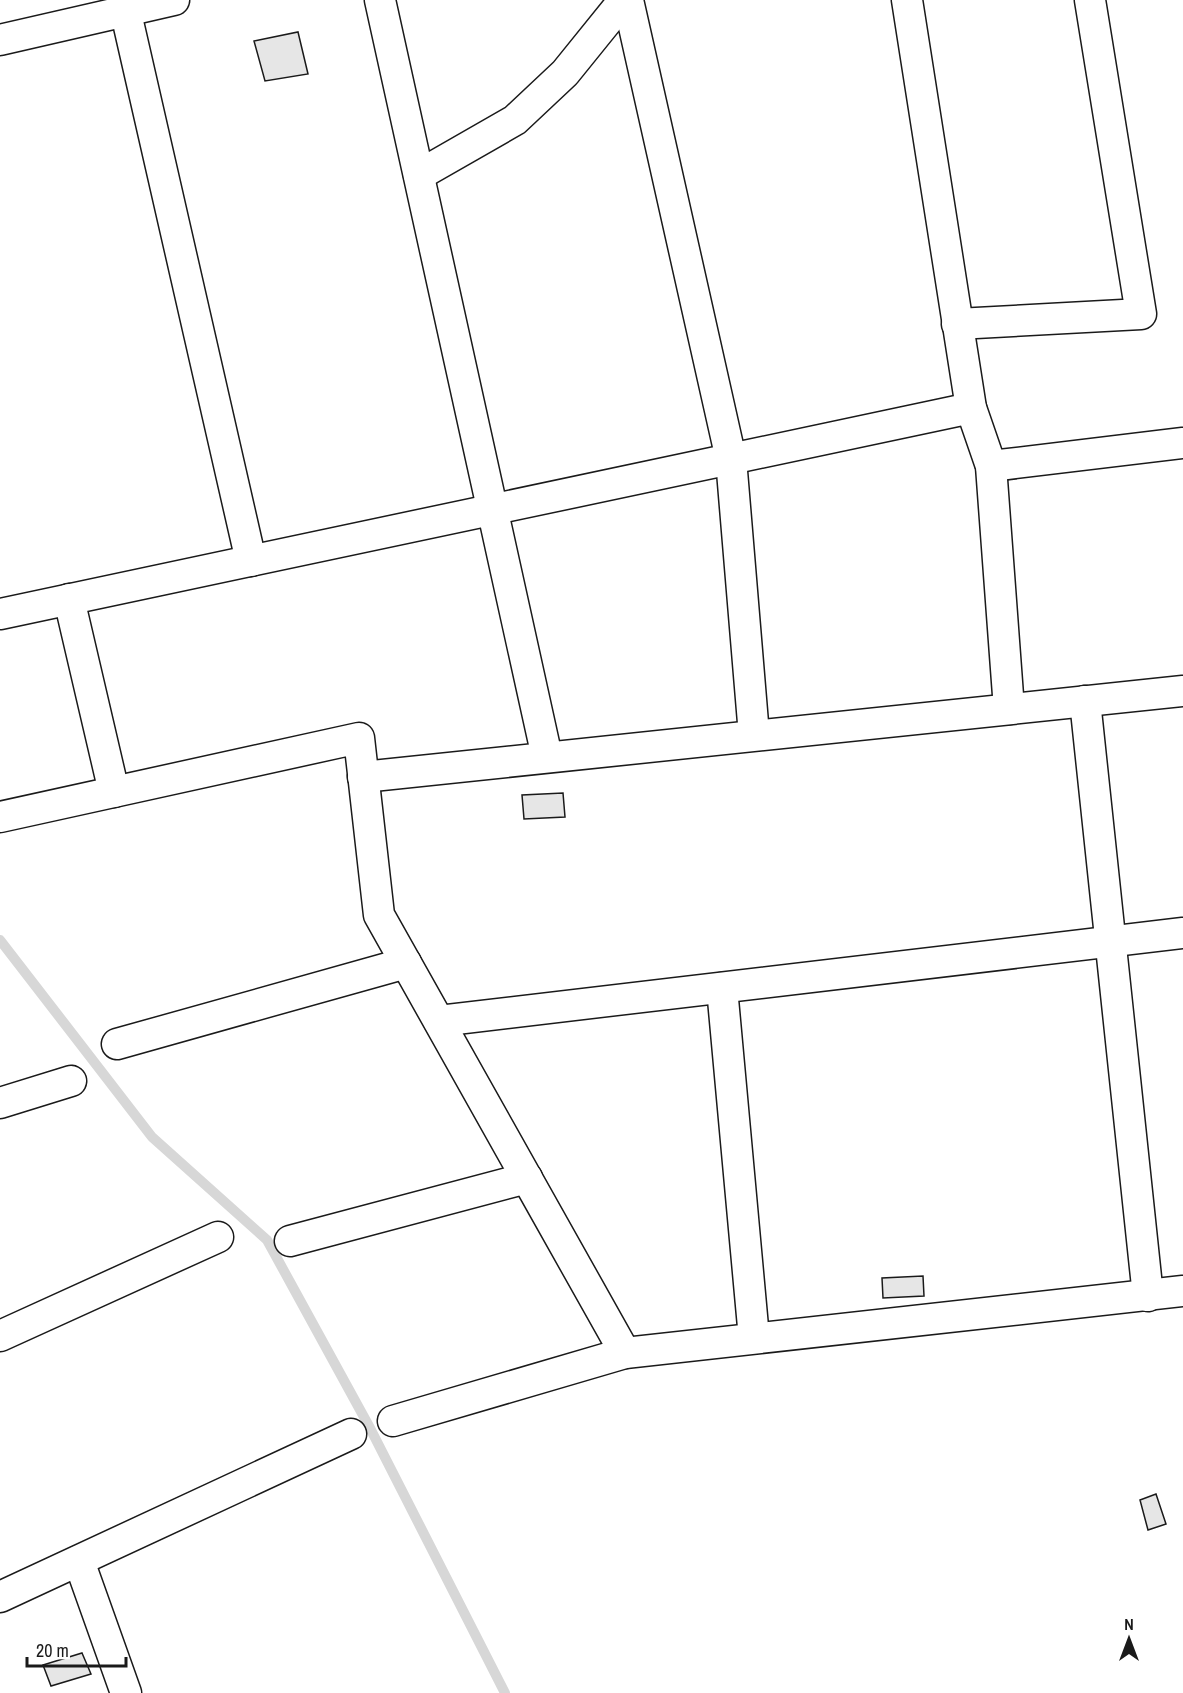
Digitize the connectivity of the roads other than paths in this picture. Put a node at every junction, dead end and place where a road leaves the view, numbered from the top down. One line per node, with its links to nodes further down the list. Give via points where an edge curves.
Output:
1 (174, 0): 6 (street)
2 (380, 0): 8 (street)
3 (626, 0): 8 (street, via 565,73 515,120); 12 (street)
4 (907, 0): 9 (street)
5 (1090, 0): 9 (street, via 1141,314)
6 (124, 6): 7 (street); 15 (street)
7 (0, 40)
8 (419, 175): 14 (street)
9 (957, 324): 10 (street)
10 (971, 408): 12 (street); 13 (street)
11 (1183, 442): 13 (street)
12 (731, 459): 14 (street); 21 (street)
13 (991, 466): 20 (street)
14 (493, 509): 15 (street); 22 (street)
15 (251, 561): 16 (street)
16 (69, 599): 17 (street); 24 (street)
17 (2, 605)
18 (1183, 691): 19 (street)
19 (1085, 701): 20 (street); 27 (street)
20 (1009, 709): 21 (street)
21 (754, 735): 22 (street)
22 (547, 757): 23 (street)
23 (363, 777): 24 (street, via 358,738); 28 (street, via 379,915)
24 (114, 792): 25 (street)
25 (0, 817)
26 (1183, 933): 27 (street)
27 (1110, 942): 29 (street); 38 (street)
28 (406, 963): 30 (street); 31 (street)
29 (722, 988): 30 (street); 40 (street)
30 (439, 1021): 34 (street)
31 (117, 1044)
32 (71, 1081): 33 (street)
33 (0, 1103)
34 (527, 1178): 36 (street); 41 (street)
35 (218, 1237): 39 (street)
36 (290, 1241)
37 (1183, 1292): 38 (street)
38 (1148, 1296): 40 (street)
39 (0, 1336)
40 (754, 1338): 41 (street)
41 (625, 1353): 42 (street)
42 (393, 1421)
43 (351, 1434): 44 (street)
44 (79, 1561): 45 (street); 46 (street)
45 (0, 1597)
46 (126, 1693)

